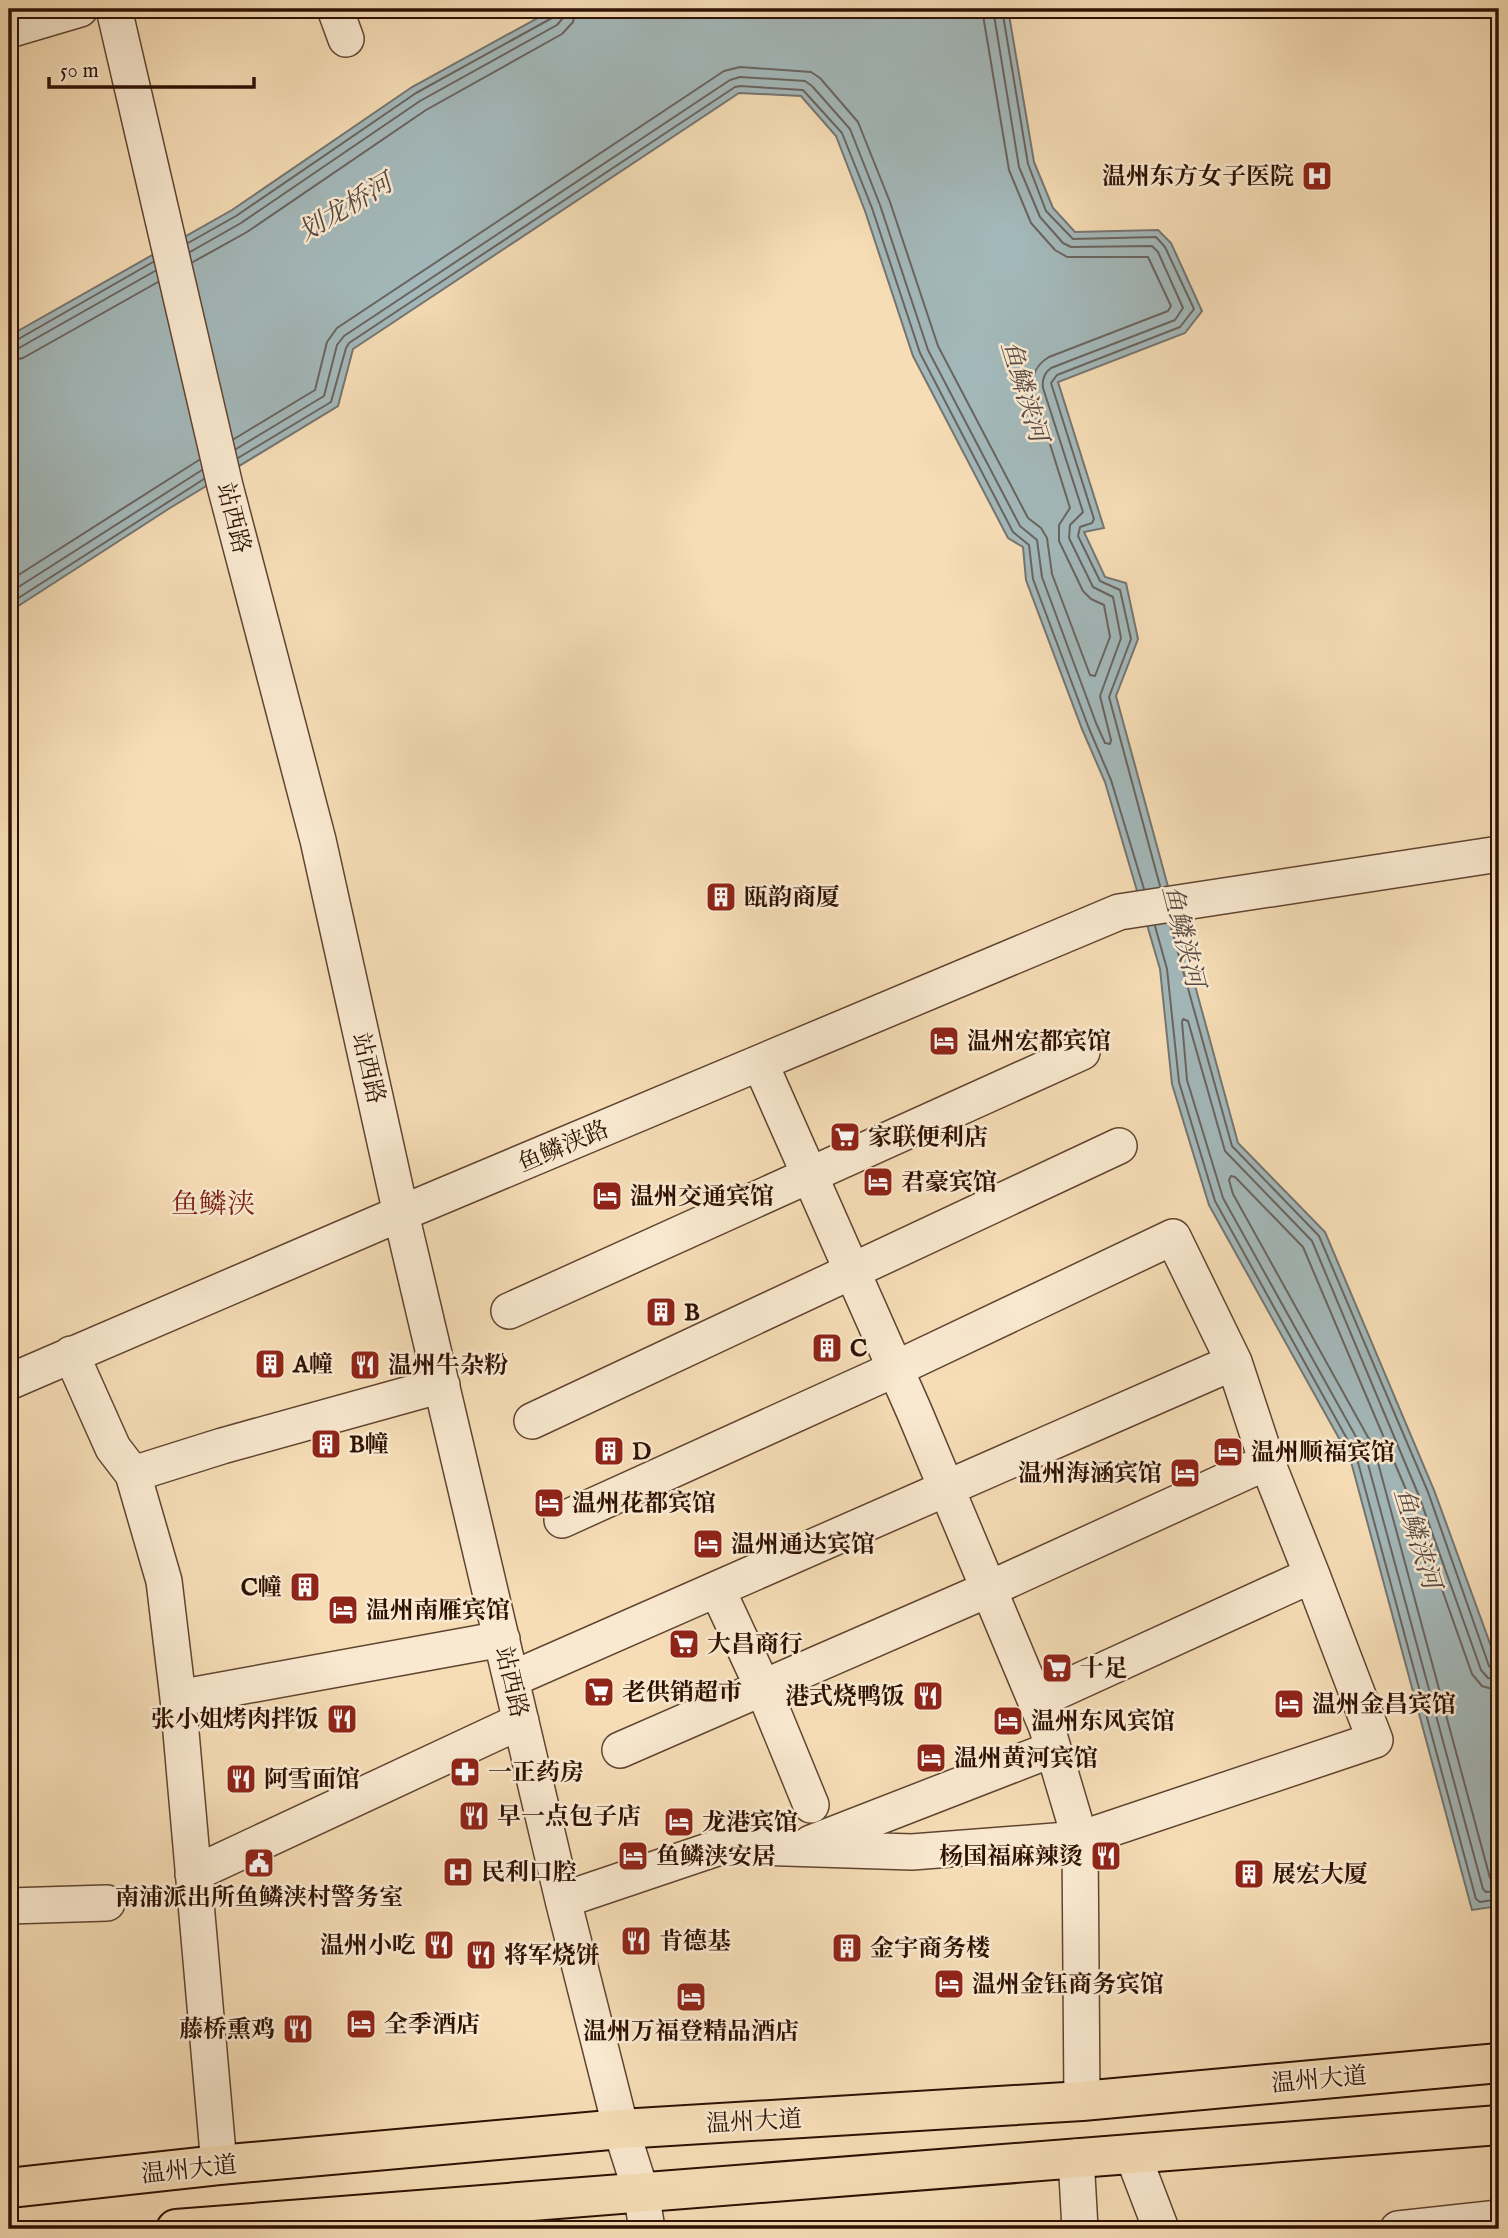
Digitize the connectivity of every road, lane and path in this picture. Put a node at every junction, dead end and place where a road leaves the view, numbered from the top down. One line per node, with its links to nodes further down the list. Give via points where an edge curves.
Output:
1 (80, 9): 3 (street)
2 (114, 9): 9 (street, 站西路, via 225,486 318,841)
3 (9, 30)
4 (1499, 854): 6 (street, 鱼鳞浃路, via 1119,912)
5 (1082, 1052): 8 (street)
6 (760, 1063): 8 (street); 9 (street, 鱼鳞浃路)
7 (1119, 1146): 10 (street)
8 (809, 1175): 10 (street); 11 (street)
9 (401, 1214): 12 (street, 鱼鳞浃路); 16 (street, 站西路)
10 (852, 1271): 14 (street); 17 (street)
11 (509, 1311)
12 (71, 1354): 15 (street, 鱼鳞浃路); 19 (street, via 113,1448)
13 (1234, 1362): 14 (street, via 1173,1237); 18 (street); 20 (street)
14 (895, 1369): 20 (street); 21 (street)
15 (9, 1382)
16 (442, 1385): 19 (street); 25 (street, 站西路)
17 (532, 1421)
18 (1267, 1462): 22 (street); 24 (street)
19 (133, 1474): 28 (street, via 164,1581)
20 (947, 1489): 23 (street); 24 (street)
21 (562, 1520)
22 (1312, 1575): 29 (street); 34 (street, via 1375,1740)
23 (717, 1589): 26 (street); 27 (street)
24 (989, 1589): 27 (street); 29 (street)
25 (502, 1639): 26 (street, 站西路); 28 (street)
26 (512, 1679): 30 (street, 站西路)
27 (763, 1688): 32 (street); 33 (street)
28 (178, 1698): 36 (street)
29 (1036, 1701): 31 (street)
30 (522, 1721): 36 (street); 37 (street, 站西路)
31 (1053, 1749): 34 (street); 35 (street)
32 (620, 1750)
33 (811, 1805)
34 (1080, 1839): 35 (street, via 912,1852); 41 (street)
35 (798, 1848): 37 (street, via 723,1846)
36 (193, 1874): 46 (street)
37 (563, 1900): 43 (street, 站西路)
38 (107, 1903): 39 (street)
39 (9, 1906)
40 (1499, 2063): 41 (main road, 温州大道)
41 (1082, 2101): 43 (main road, 温州大道)
42 (1499, 2125): 44 (main road)
43 (621, 2129): 46 (main road, 温州大道); 48 (street, 站西路)
44 (1132, 2153): 45 (main road); 53 (street)
45 (1076, 2157): 48 (main road); 52 (street)
46 (219, 2165): 47 (main road, 温州大道)
47 (9, 2188)
48 (641, 2192): 50 (main road); 51 (street, 站西路)
49 (1499, 2218): 54 (street)
50 (176, 2229)
51 (646, 2229)
52 (1080, 2229)
53 (1161, 2229)
54 (1398, 2229)

